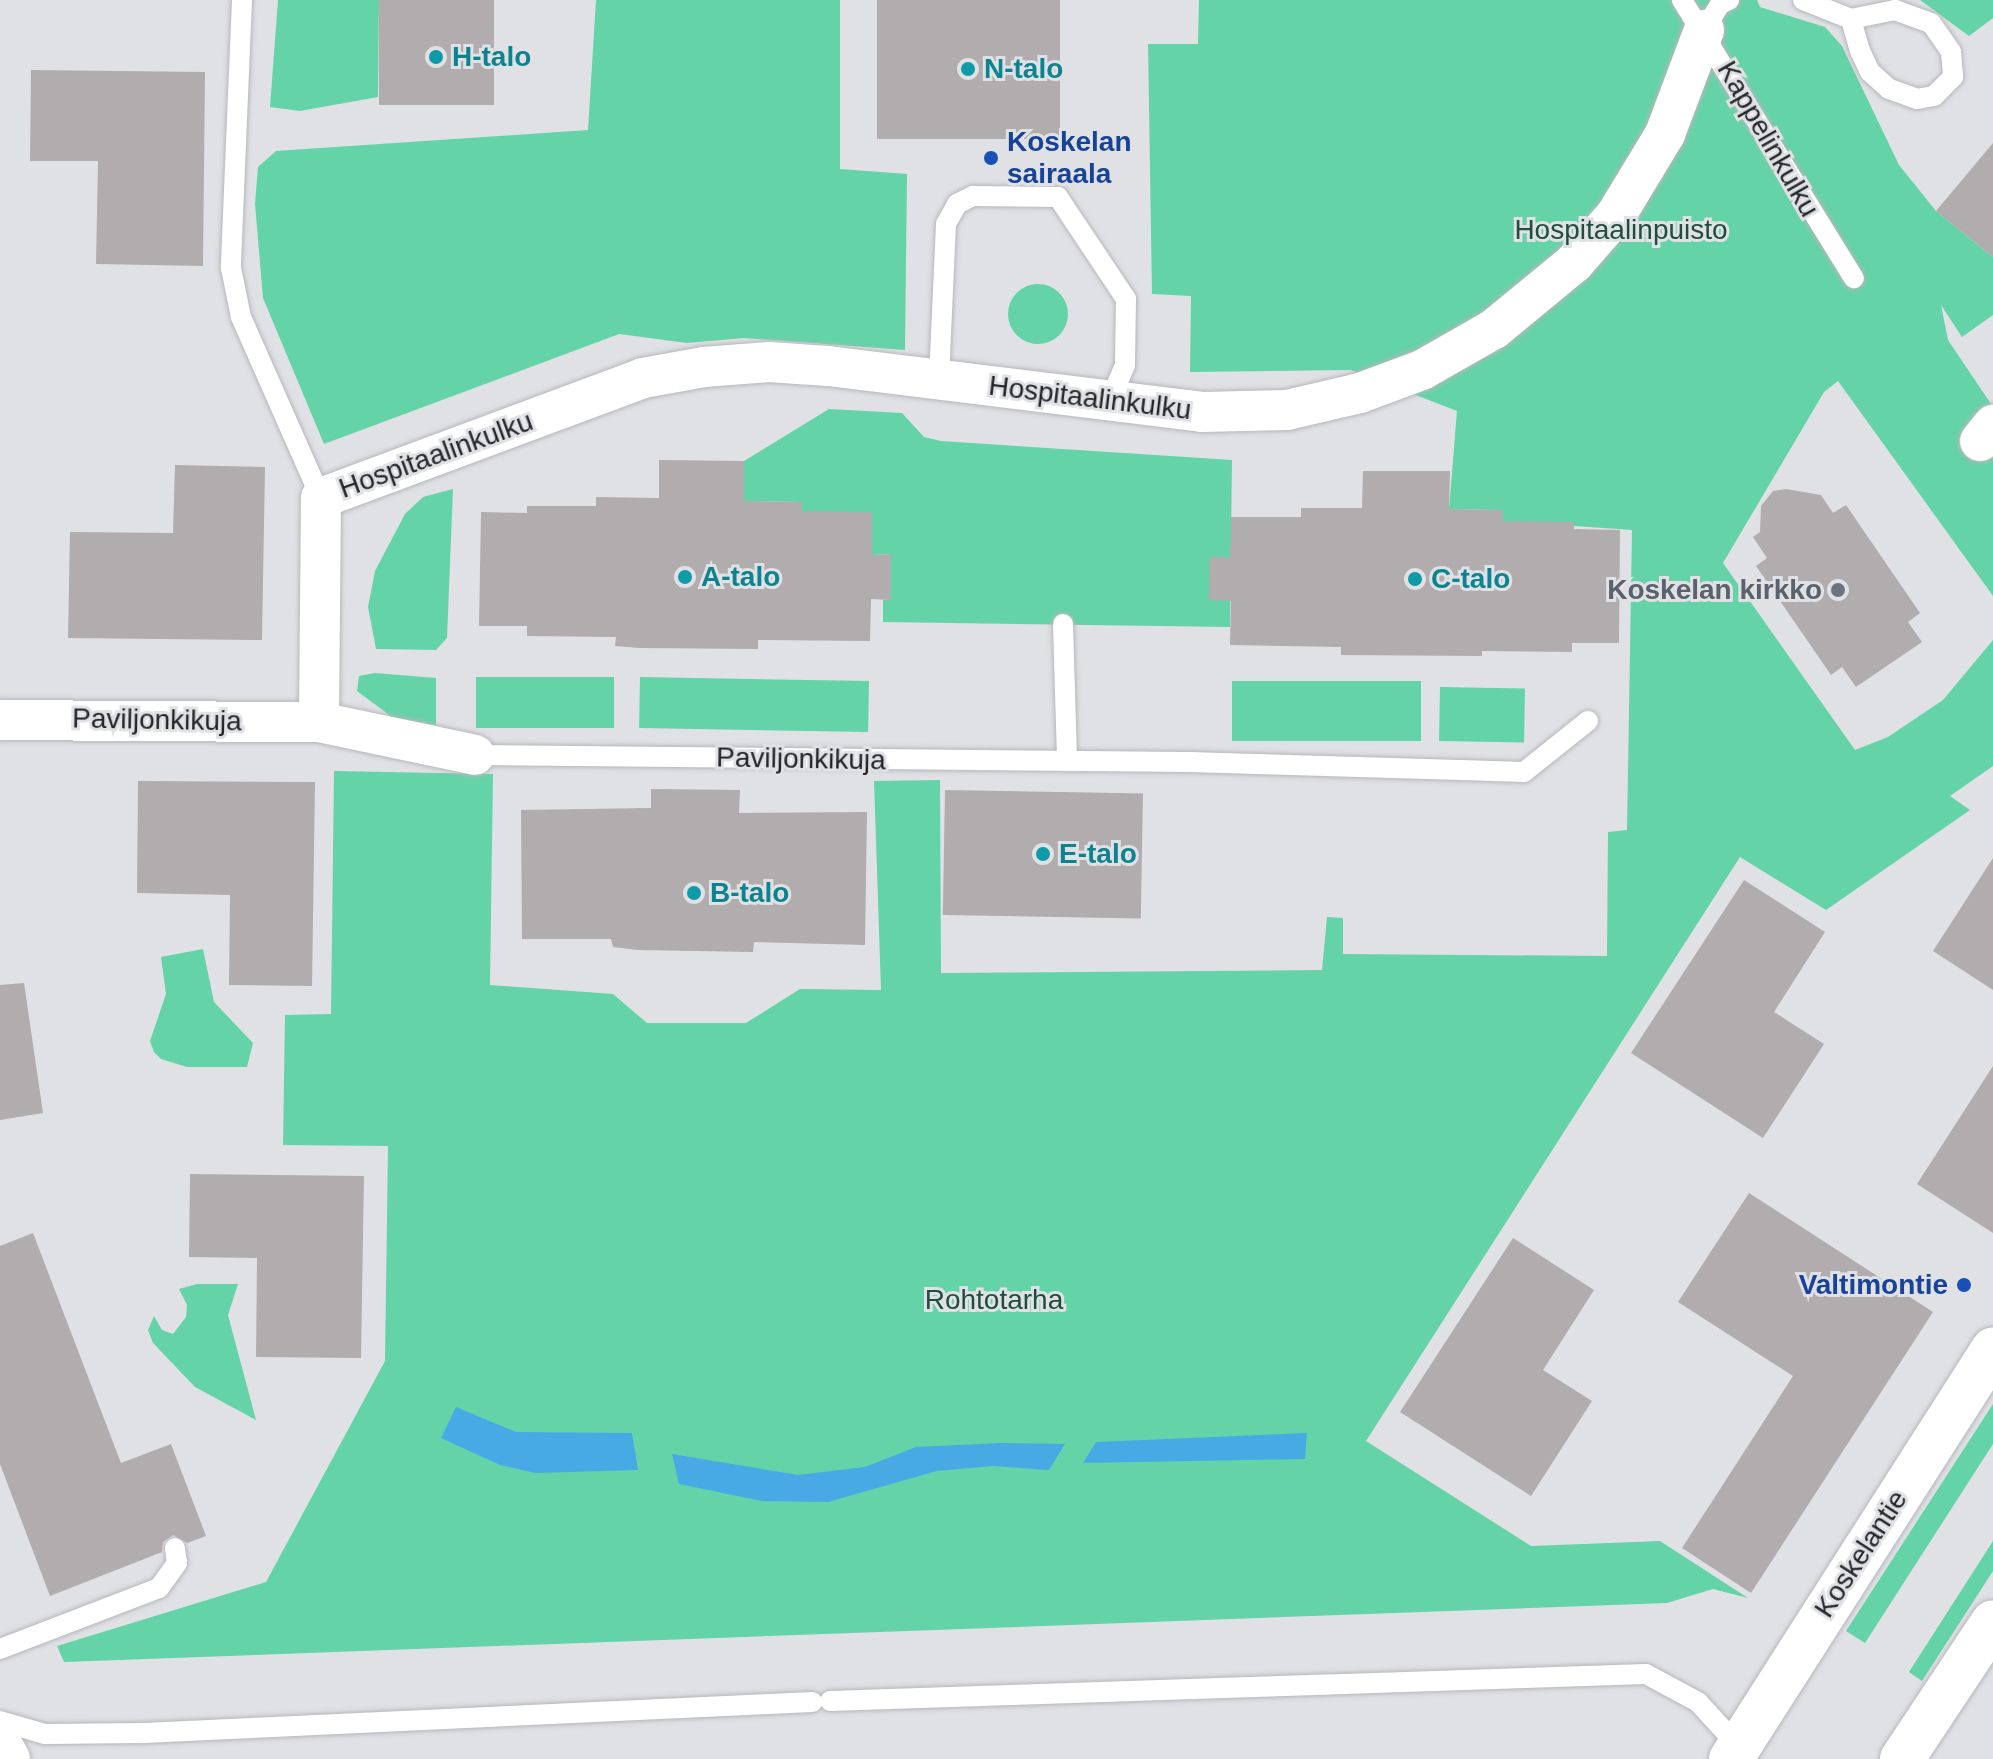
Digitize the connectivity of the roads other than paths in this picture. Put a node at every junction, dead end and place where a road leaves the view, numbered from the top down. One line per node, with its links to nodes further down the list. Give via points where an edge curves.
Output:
1 (242, 0): 9 (lane, Hospitaalinkulku, via 231,268 241,317)
2 (1729, 0): 4 (lane)
3 (1803, 0): 5 (lane)
4 (1693, 15): 6 (lane, Kappelinkulku, via 1792,185); 8 (street, Hospitaalinkulku, via 1665,134 1616,215 1565,272 1494,329 1422,370 1360,393 1287,410 1202,412)
5 (1851, 19): 5 (lane, via 1870,72 1889,89 1917,99 1934,96 1953,77 1951,52 1931,23 1895,10)
6 (1854, 278)
7 (939, 378): 8 (street, Hospitaalinkulku); 8 (lane, via 946,224 957,204 973,196 1058,197 1126,299 1125,365); 9 (street, Hospitaalinkulku, via 769,362 658,375)
8 (1109, 403)
9 (321, 498): 13 (street, Hospitaalinkulku)
10 (1063, 624): 15 (lane)
11 (0, 720): 13 (street, Paviljonkikuja)
12 (1588, 721): 15 (lane, Paviljonkikuja, via 1524,772)
13 (319, 722): 14 (street, Paviljonkikuja)
14 (475, 755): 15 (lane, Paviljonkikuja)
15 (1067, 761)
16 (1993, 1350): 22 (main road, Koskelantie)
17 (175, 1548): 19 (lane, via 177,1563 159,1588)
18 (1993, 1622): 24 (main road)
19 (0, 1649)
20 (0, 1721): 22 (lane, via 45,1734 144,1733 821,1702 1646,1674 1698,1702)
21 (0, 1745): 23 (main road)
22 (1741, 1755)
23 (8, 1759)
24 (1902, 1759)

